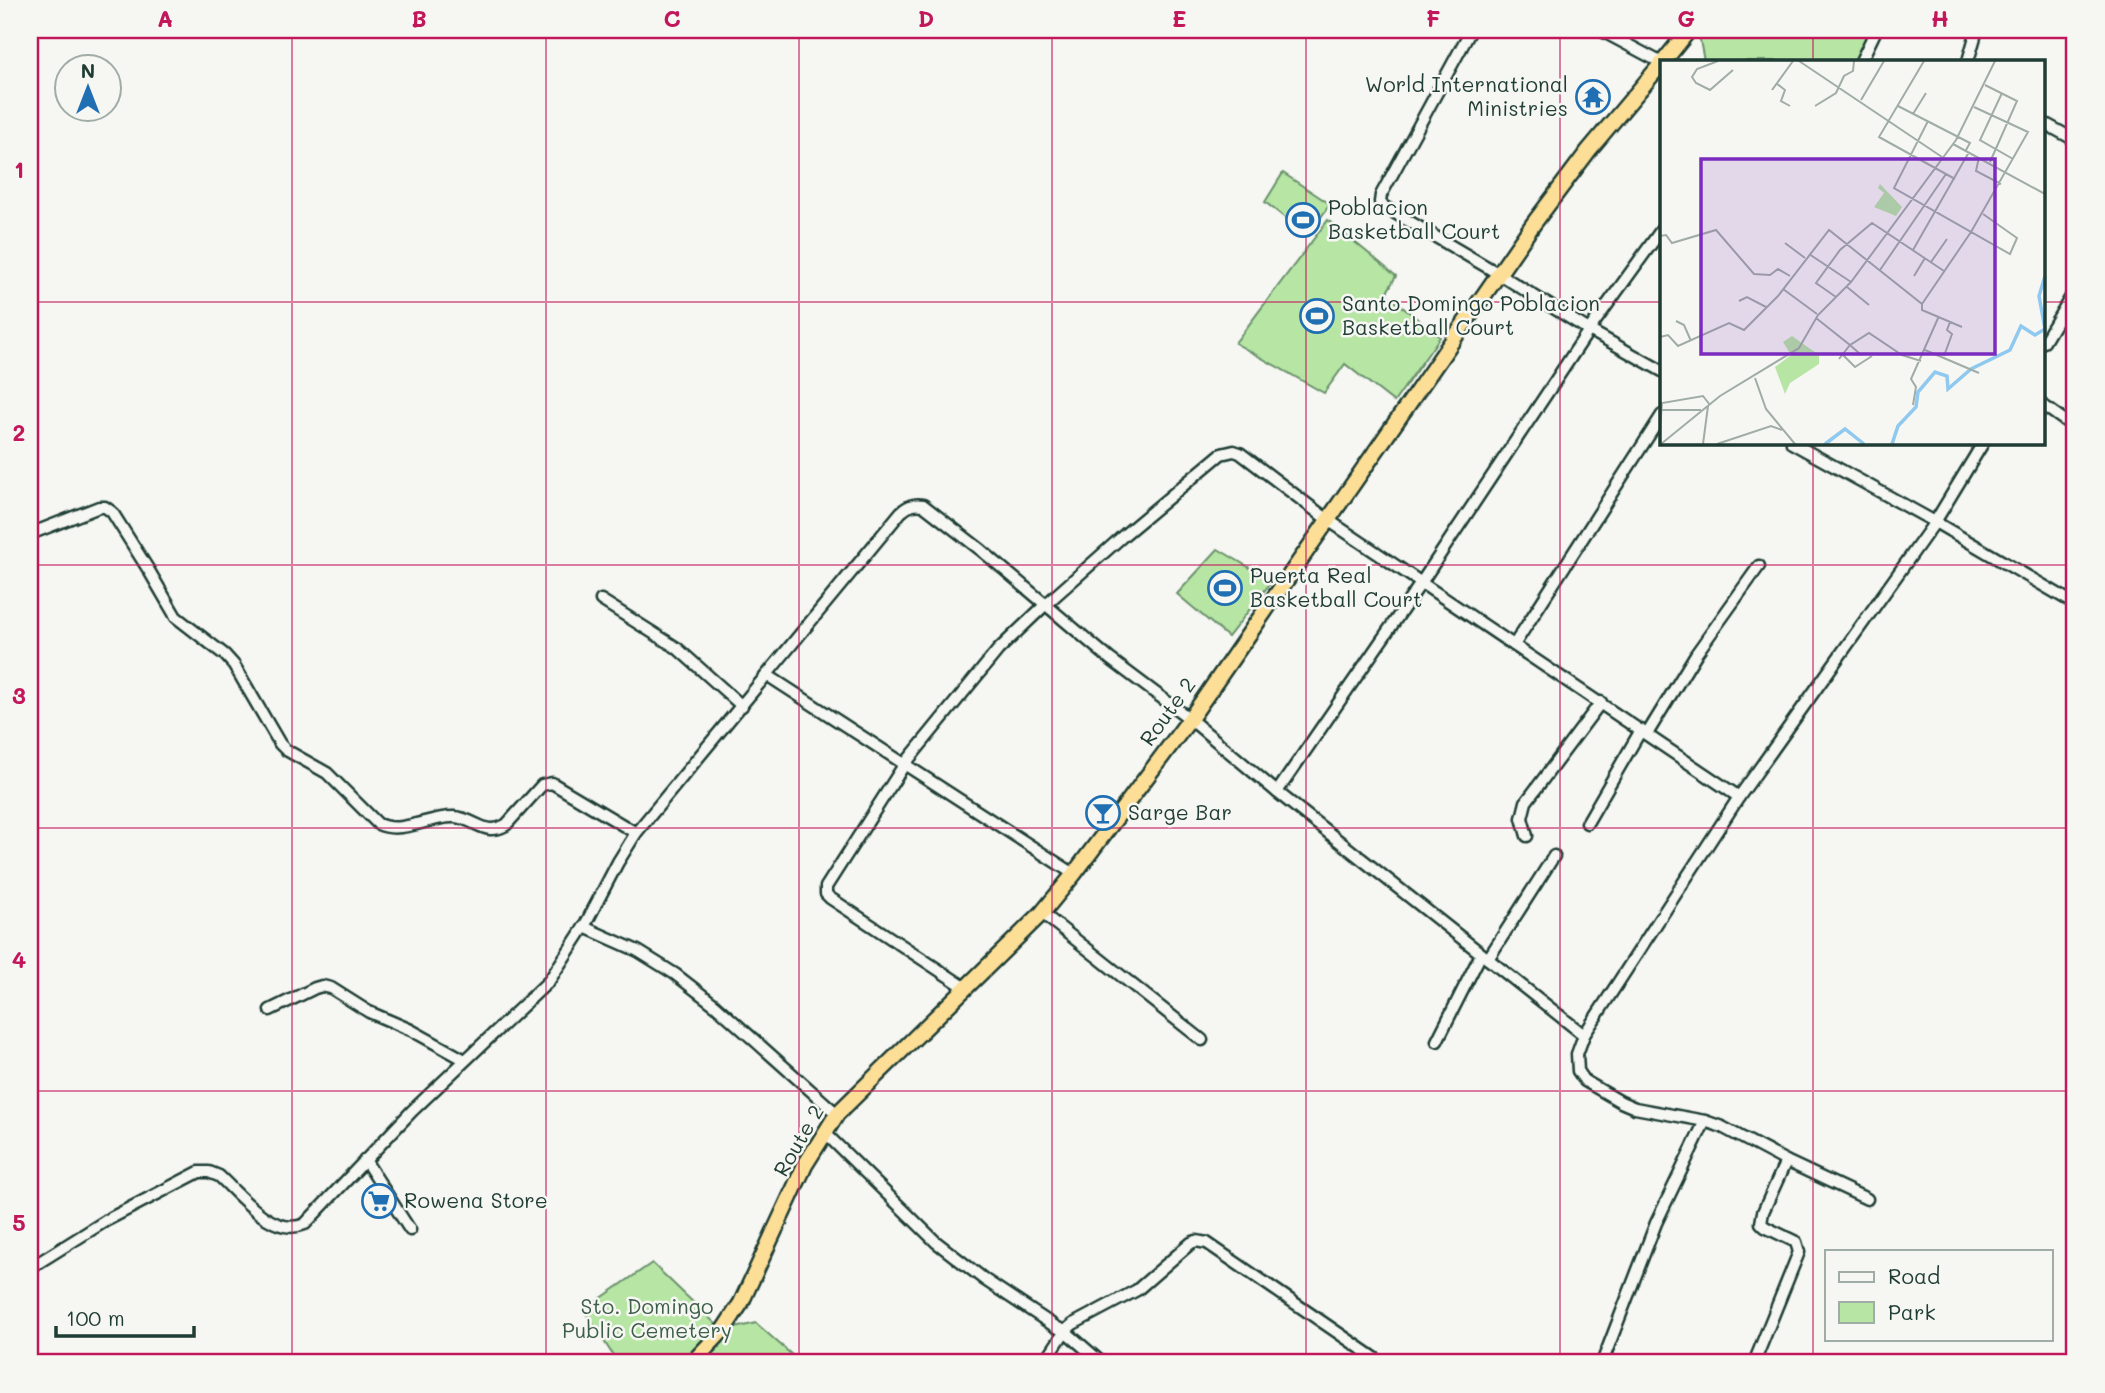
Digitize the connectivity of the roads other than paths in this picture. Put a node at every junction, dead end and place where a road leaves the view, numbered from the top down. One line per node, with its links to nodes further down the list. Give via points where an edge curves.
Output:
1 (1471, 30): 14 (street, via 1380,199 1383,206)
2 (1600, 30): 9 (street)
3 (1689, 30): 6 (highway, Route 2)
4 (1876, 30): 7 (street)
5 (1977, 30): 8 (street)
6 (1665, 60)
7 (1861, 60)
8 (1968, 60)
9 (1660, 61)
10 (1660, 67): 14 (highway, Route 2, via 1589,150)
11 (2046, 124): 12 (street)
12 (2075, 140)
13 (1660, 232): 16 (street)
14 (1499, 274): 16 (street); 24 (highway, Route 2)
15 (2075, 290): 17 (street)
16 (1589, 330): 18 (street); 28 (street)
17 (2046, 339)
18 (1660, 370)
19 (2046, 407): 21 (street)
20 (1660, 418): 32 (street)
21 (2075, 428)
22 (1794, 444): 25 (street)
23 (1982, 444): 25 (street)
24 (1328, 520): 28 (street); 30 (street, via 1240,453 1226,452); 36 (highway, Route 2)
25 (1936, 522): 31 (street); 40 (street)
26 (30, 534): 42 (street, via 99,507 112,512 171,610 234,665 280,744 327,773 378,824 396,827 456,817 489,830 499,829 542,785 552,783)
27 (1759, 566): 37 (street)
28 (1422, 583): 32 (street); 39 (street)
29 (601, 600): 35 (street, via 677,648)
30 (1045, 604): 33 (street, via 923,505 911,505); 36 (street); 38 (street, via 998,650)
31 (2075, 604)
32 (1514, 645): 34 (street)
33 (767, 675): 35 (street); 38 (street)
34 (1601, 702): 37 (street); 43 (street, via 1526,802 1522,818)
35 (742, 706): 42 (street)
36 (1190, 719): 39 (street); 45 (highway, Route 2)
37 (1644, 732): 40 (street); 41 (street)
38 (904, 765): 45 (street); 49 (street, via 826,887 826,894)
39 (1278, 792): 48 (street)
40 (1739, 796): 51 (street)
41 (1587, 823)
42 (636, 833): 47 (street)
43 (1527, 836)
44 (1554, 856): 48 (street)
45 (1074, 874): 46 (highway, Route 2)
46 (1042, 913): 49 (highway, Route 2); 52 (street)
47 (583, 927): 54 (street, via 549,981); 55 (street, via 638,951 675,974)
48 (1485, 956): 51 (street); 53 (street)
49 (965, 988): 55 (highway, Route 2)
50 (270, 1010): 54 (street, via 315,988 331,988)
51 (1584, 1035): 56 (street, via 1576,1062 1585,1081 1635,1108)
52 (1202, 1040)
53 (1437, 1041)
54 (466, 1060): 58 (street)
55 (837, 1114): 57 (highway, Route 2)
56 (1705, 1121): 59 (street); 68 (street, via 1656,1223)
57 (824, 1132): 63 (street, via 936,1242); 64 (highway, Route 2, via 740,1303 724,1329)
58 (365, 1160): 61 (street); 62 (street, via 296,1228 273,1223 219,1177 199,1172 107,1220)
59 (1786, 1161): 60 (street); 69 (street, via 1761,1223 1796,1242 1799,1252)
60 (1867, 1199)
61 (410, 1230)
62 (30, 1268)
63 (1065, 1331): 65 (street); 66 (street); 67 (street, via 1137,1290 1191,1243 1201,1241)
64 (692, 1363)
65 (1044, 1363)
66 (1102, 1363)
67 (1382, 1363)
68 (1605, 1363)
69 (1754, 1363)

